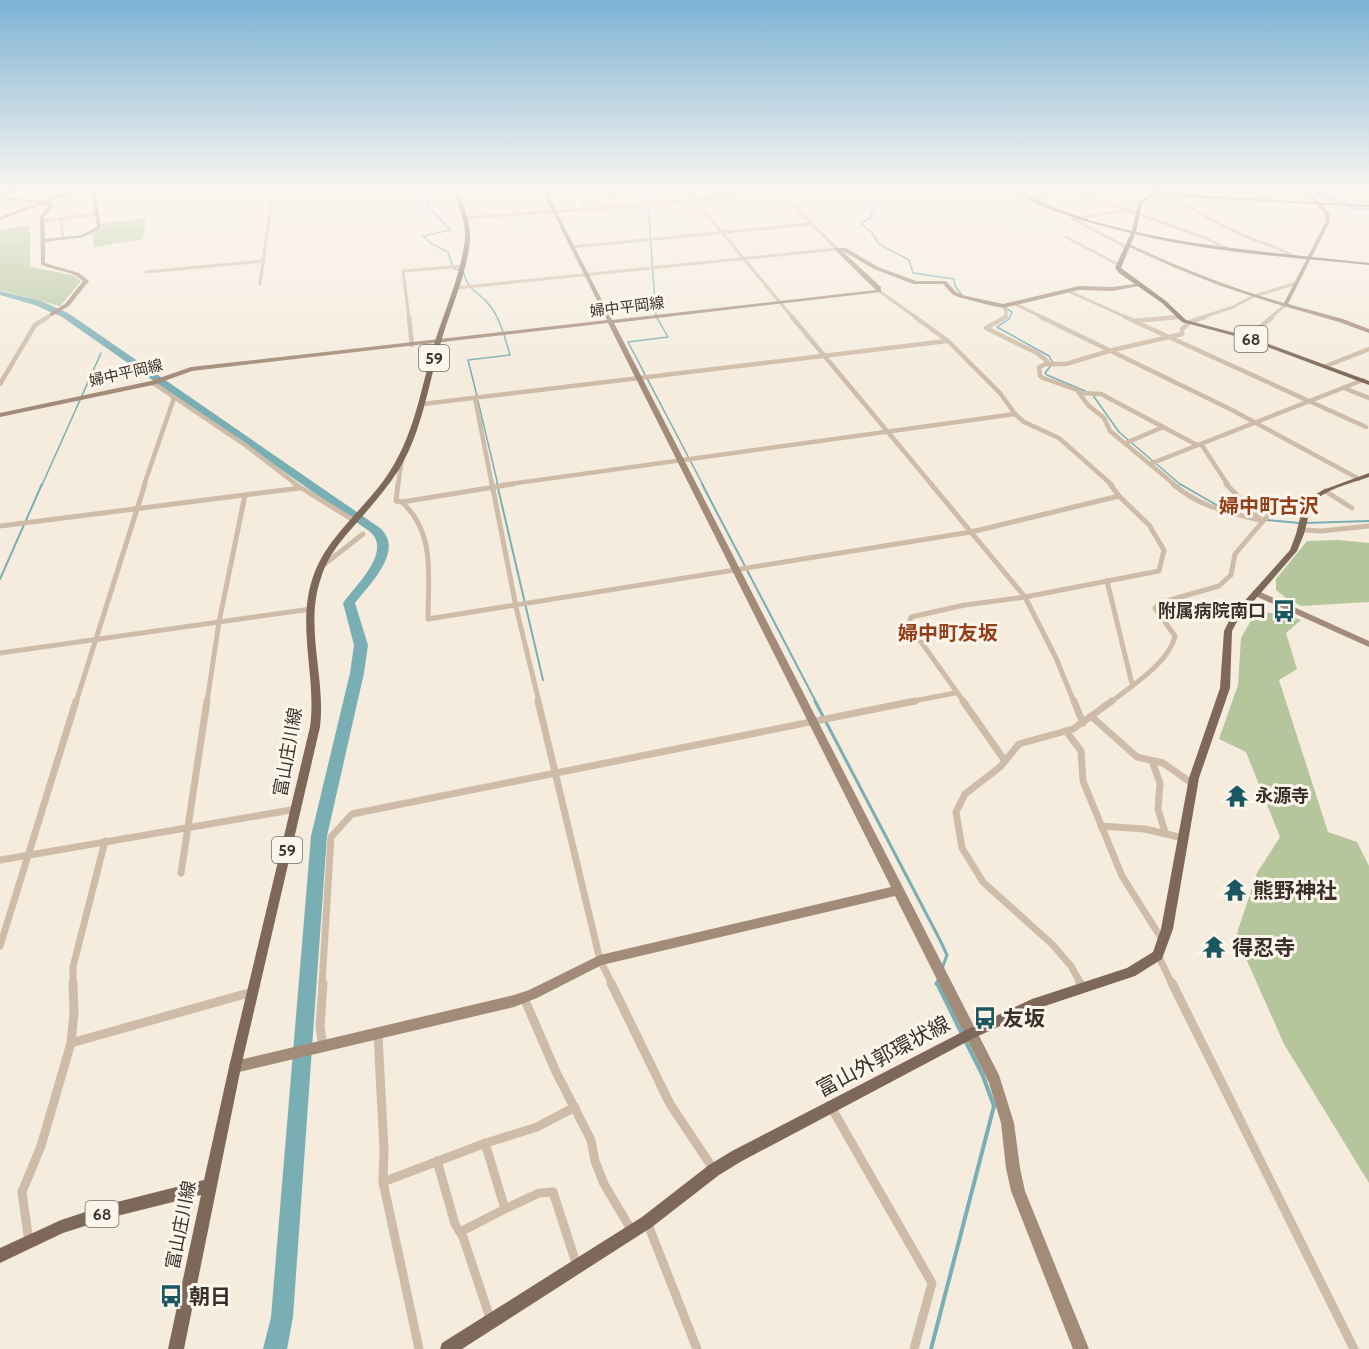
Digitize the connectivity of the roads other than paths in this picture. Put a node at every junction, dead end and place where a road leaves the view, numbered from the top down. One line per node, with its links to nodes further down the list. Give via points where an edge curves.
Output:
1 (44, 252): 36 (street, via 43,264 79,274 86,281 68,305)
2 (264, 252): 19 (street)
3 (465, 252): 22 (main road, 富山庄川線 / 59)
4 (575, 252): 24 (street)
5 (740, 252): 17 (street)
6 (807, 252): 17 (street)
7 (840, 252): 29 (street)
8 (849, 252): 35 (street, via 876,268 915,283 944,282 960,296)
9 (1094, 252): 20 (street)
10 (1124, 252): 20 (main road)
11 (1140, 252): 31 (street)
12 (1252, 252): 18 (main road)
13 (1259, 252): 16 (main road)
14 (1286, 252): 16 (street)
15 (1312, 252): 18 (street)
16 (1292, 256): 18 (main road)
17 (746, 258): 24 (street); 32 (street)
18 (1309, 259): 21 (main road); 25 (street)
19 (263, 261): 23 (street); 26 (street)
20 (1119, 265): 27 (main road, 68, via 1121,272)
21 (1369, 265)
22 (462, 266): 28 (main road, 富山庄川線 / 59); 46 (street, via 403,271)
23 (146, 272)
24 (586, 274): 28 (street); 40 (street)
25 (1297, 283): 31 (street); 34 (street)
26 (260, 284)
27 (1141, 285): 30 (street); 37 (main road, 68)
28 (454, 288): 44 (main road, 富山庄川線 / 59)
29 (879, 291): 32 (street, 婦中平岡線); 45 (street)
30 (1068, 291): 33 (street); 38 (street)
31 (1254, 296): 34 (street); 39 (street)
32 (782, 302): 40 (street, 婦中平岡線); 49 (street)
33 (1015, 304): 35 (street); 48 (street)
34 (1285, 305): 41 (street); 43 (street)
35 (1002, 306): 50 (street, via 1006,317 986,328 1037,353)
36 (52, 314): 55 (street, via 34,325)
37 (1178, 317): 38 (street); 39 (main road, 68)
38 (1131, 321): 42 (street)
39 (1190, 322): 42 (street, via 1182,334); 43 (main road, 68)
40 (612, 323): 44 (street, 婦中平岡線); 52 (street)
41 (1369, 331)
42 (1165, 337): 48 (street); 61 (street)
43 (1248, 338): 51 (main road, 68)
44 (438, 341): 46 (street, 婦中平岡線); 62 (main road, 富山庄川線 / 59)
45 (948, 341): 49 (street); 63 (street, via 1000,393)
46 (412, 345): 54 (street, 婦中平岡線, via 191,369)
47 (1369, 349): 51 (street)
48 (1110, 351): 50 (street, via 1066,364); 65 (street)
49 (825, 355): 52 (street); 68 (street)
50 (1046, 364): 57 (street, via 1039,367 1040,376)
51 (1326, 366): 53 (main road, 68)
52 (640, 378): 59 (street); 72 (street)
53 (1366, 382): 56 (street)
54 (153, 383): 58 (street); 64 (street, 婦中平岡線)
55 (0, 384)
56 (1344, 388): 60 (street); 61 (street)
57 (1080, 393): 67 (street, via 1101,394); 69 (street, via 1104,418 1110,431)
58 (174, 398): 76 (street, via 245,445); 83 (street)
59 (475, 398): 62 (street); 75 (street)
60 (1369, 398)
61 (1309, 401): 65 (street); 66 (street)
62 (423, 404): 71 (main road, 富山庄川線 / 59)
63 (1015, 414): 68 (street); 79 (street, via 1059,438)
64 (0, 415)
65 (1255, 422): 70 (street); 74 (street)
66 (1366, 427)
67 (1163, 428): 69 (street); 70 (street)
68 (886, 431): 72 (street); 89 (street)
69 (1126, 442): 73 (street)
70 (1199, 445): 73 (street); 85 (street, via 1227,485)
71 (402, 458): 81 (street, via 396,501); 84 (main road, 富山庄川線 / 59, via 380,492)
72 (682, 461): 75 (street); 92 (street)
73 (1150, 464): 85 (street, via 1199,502)
74 (1364, 477): 77 (main road)
75 (491, 487): 81 (street); 96 (street)
76 (300, 488): 78 (street); 84 (street)
77 (1325, 491): 80 (main road); 82 (street)
78 (245, 495): 83 (street); 98 (street)
79 (1119, 496): 89 (street); 93 (street, via 1149,525 1164,550 1159,571)
80 (1310, 500): 85 (street, via 1276,508); 88 (main road)
81 (402, 502): 96 (street, via 417,518 429,550 428,619)
82 (1352, 508)
83 (136, 509): 86 (street); 99 (street)
84 (356, 517): 91 (main road, 富山庄川線 / 59)
85 (1263, 521): 102 (street, via 1235,554 1231,575 1219,586 1160,603 1155,608 1175,636 1173,646)
86 (0, 526)
87 (1369, 526): 88 (street)
88 (1303, 530): 94 (main road, via 1293,551)
89 (971, 532): 92 (street); 95 (street)
90 (363, 534): 91 (street)
91 (321, 568): 97 (main road, 富山庄川線 / 59)
92 (738, 571): 96 (street); 105 (street)
93 (1107, 581): 95 (street); 102 (street)
94 (1256, 593): 100 (street); 111 (main road, via 1228,631 1225,688)
95 (1025, 597): 103 (street, via 965,604 911,617 909,625); 106 (street)
96 (516, 607): 110 (street)
97 (311, 609): 98 (street); 112 (main road, 富山庄川線 / 59, via 317,712)
98 (219, 622): 99 (street); 114 (street)
99 (97, 639): 101 (street); 118 (street)
100 (1369, 644)
101 (0, 652)
102 (1132, 684): 104 (street)
103 (955, 693): 105 (street); 108 (street)
104 (1092, 717): 106 (street); 109 (street, via 1137,757)
105 (815, 722): 110 (street); 121 (street)
106 (1083, 723): 107 (street)
107 (1066, 731): 108 (street, via 1020,744); 113 (street, via 1081,751 1083,782)
108 (1005, 761): 126 (street, via 965,794 956,812 962,848 983,882 1053,945)
109 (1152, 761): 111 (street, via 1163,763); 115 (street, via 1160,783 1158,809)
110 (555, 775): 125 (street); 132 (street, via 352,814 331,837)
111 (1193, 784): 116 (main road)
112 (298, 809): 114 (street); 127 (main road, 富山庄川線 / 59)
113 (1101, 826): 115 (street); 122 (street, via 1122,876)
114 (187, 827): 117 (street); 120 (street)
115 (1165, 832): 116 (street)
116 (1183, 837): 122 (main road)
117 (105, 842): 118 (street); 131 (street, via 73,967)
118 (30, 855): 119 (street); 123 (street)
119 (0, 860)
120 (182, 873)
121 (899, 890): 125 (street); 129 (street)
122 (1164, 941): 124 (main road)
123 (0, 946)
124 (1158, 955): 126 (main road, 富山外郭環状線, via 1131,972); 155 (street)
125 (600, 960): 128 (street); 138 (street, via 670,1104)
126 (1083, 988): 129 (main road, 富山外郭環状線, via 1036,1003)
127 (252, 992): 131 (street); 133 (main road, 富山庄川線 / 59)
128 (524, 998): 130 (street); 134 (street)
129 (970, 1034): 135 (main road, 富山外郭環状線); 154 (street, via 1003,1103 1011,1168 1018,1191)
130 (378, 1035): 132 (street); 139 (street)
131 (71, 1043): 145 (street, via 41,1146 22,1192)
132 (320, 1048): 133 (street)
133 (235, 1067): 140 (main road, 富山庄川線 / 59)
134 (575, 1107): 136 (street, via 537,1127); 143 (street, via 591,1140 604,1184)
135 (831, 1107): 138 (main road, 富山外郭環状線); 153 (street, via 932,1283)
136 (485, 1143): 137 (street); 141 (street)
137 (437, 1161): 139 (street); 144 (street, via 454,1224)
138 (714, 1170): 142 (main road, 富山外郭環状線)
139 (383, 1182): 150 (street)
140 (209, 1186): 145 (main road, 68, via 113,1210); 149 (main road, 富山庄川線 / 59)
141 (505, 1209): 144 (street); 147 (street, via 539,1193 553,1192)
142 (647, 1222): 143 (main road, 富山外郭環状線); 152 (street)
143 (632, 1231): 147 (main road, 富山外郭環状線)
144 (460, 1232): 148 (street)
145 (29, 1242): 146 (main road, 68)
146 (0, 1256)
147 (577, 1266): 148 (main road, 富山外郭環状線)
148 (491, 1321): 151 (main road, 富山外郭環状線)
149 (176, 1349)
150 (419, 1349)
151 (448, 1349)
152 (697, 1349)
153 (914, 1349)
154 (1081, 1349)
155 (1354, 1349)

